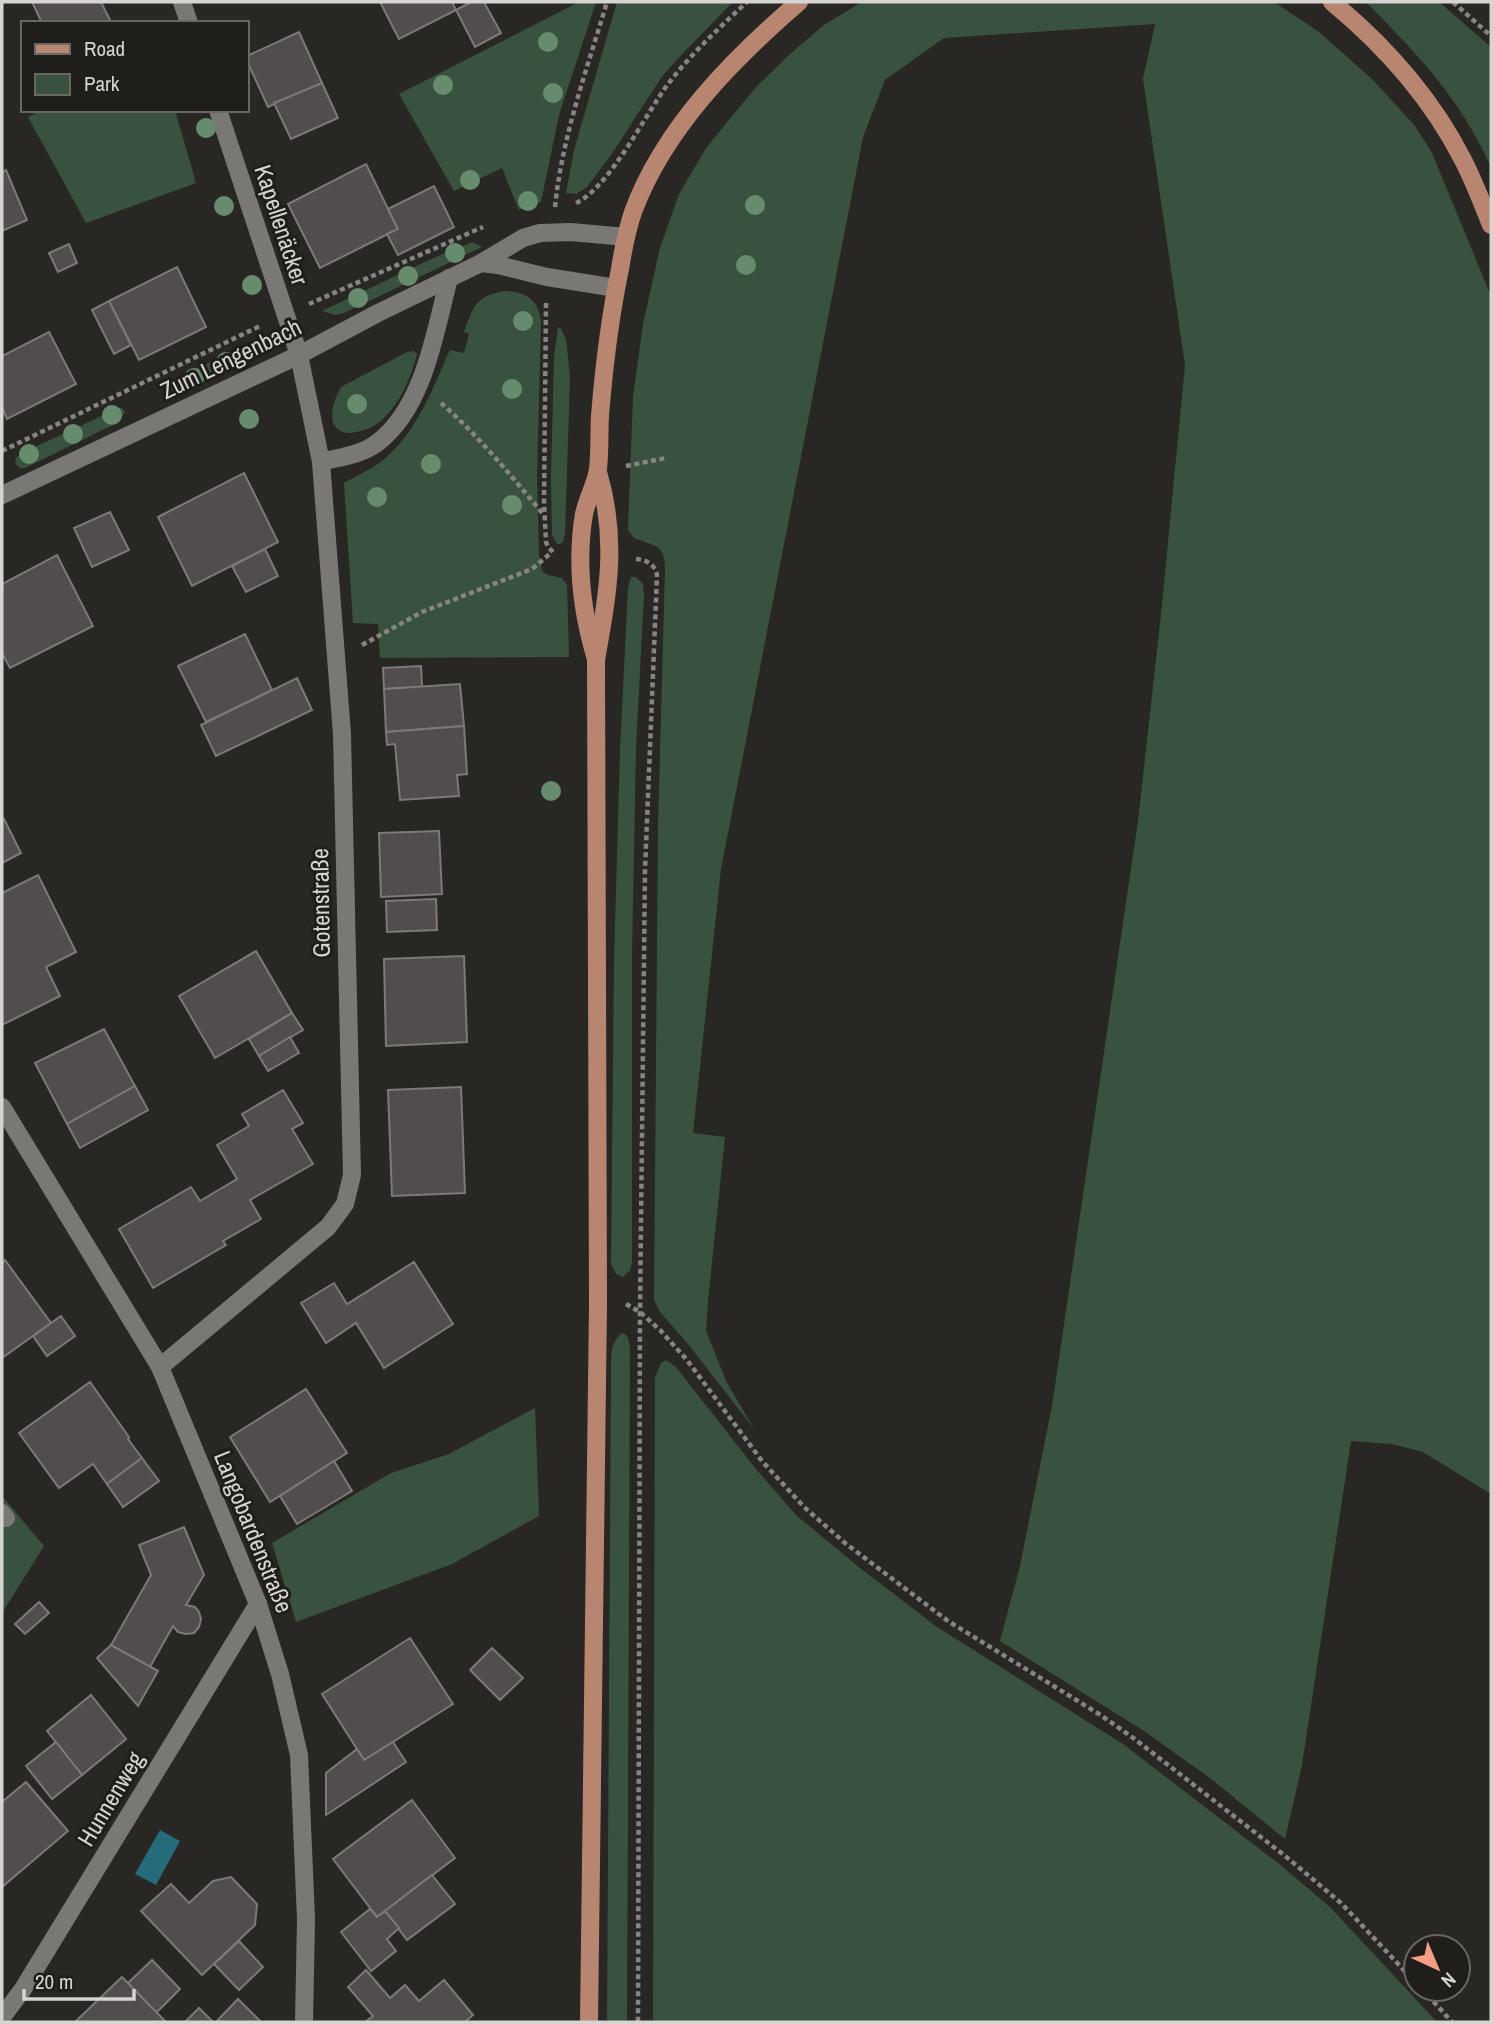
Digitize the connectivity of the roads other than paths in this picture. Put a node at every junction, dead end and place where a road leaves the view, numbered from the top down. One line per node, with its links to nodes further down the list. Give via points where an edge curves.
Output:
1 (182, 2): 4 (street)
2 (799, 2): 7 (main road, via 740,57 685,119 645,185)
3 (1332, 2): 6 (main road, via 1420,92 1463,159)
4 (188, 21)
5 (219, 112): 11 (street, Kapellenäcker)
6 (1491, 225)
7 (626, 237): 8 (street, Zum Lengenbach, via 540,233); 10 (main road)
8 (481, 263): 9 (street, Zum Lengenbach); 10 (street)
9 (449, 278): 11 (street, Zum Lengenbach); 12 (street, via 431,351 410,405 376,444 357,454)
10 (616, 288): 13 (main road)
11 (299, 355): 12 (street, Gotenstraße); 14 (street, Zum Lengenbach)
12 (321, 462): 17 (street, Gotenstraße, via 342,762 352,1175 345,1204 328,1227)
13 (598, 472): 15 (main road, via 609,519 610,558); 15 (main road, via 584,518 582,556 584,611)
14 (2, 495)
15 (596, 660): 21 (main road, via 598,1304)
16 (2, 1107): 17 (street, Langobardenstraße)
17 (160, 1367): 18 (street, Langobardenstraße)
18 (258, 1604): 19 (street, Hunnenweg); 20 (street, Langobardenstraße, via 299,1755 306,1919)
19 (2, 2017)
20 (304, 2022)
21 (589, 2022)

